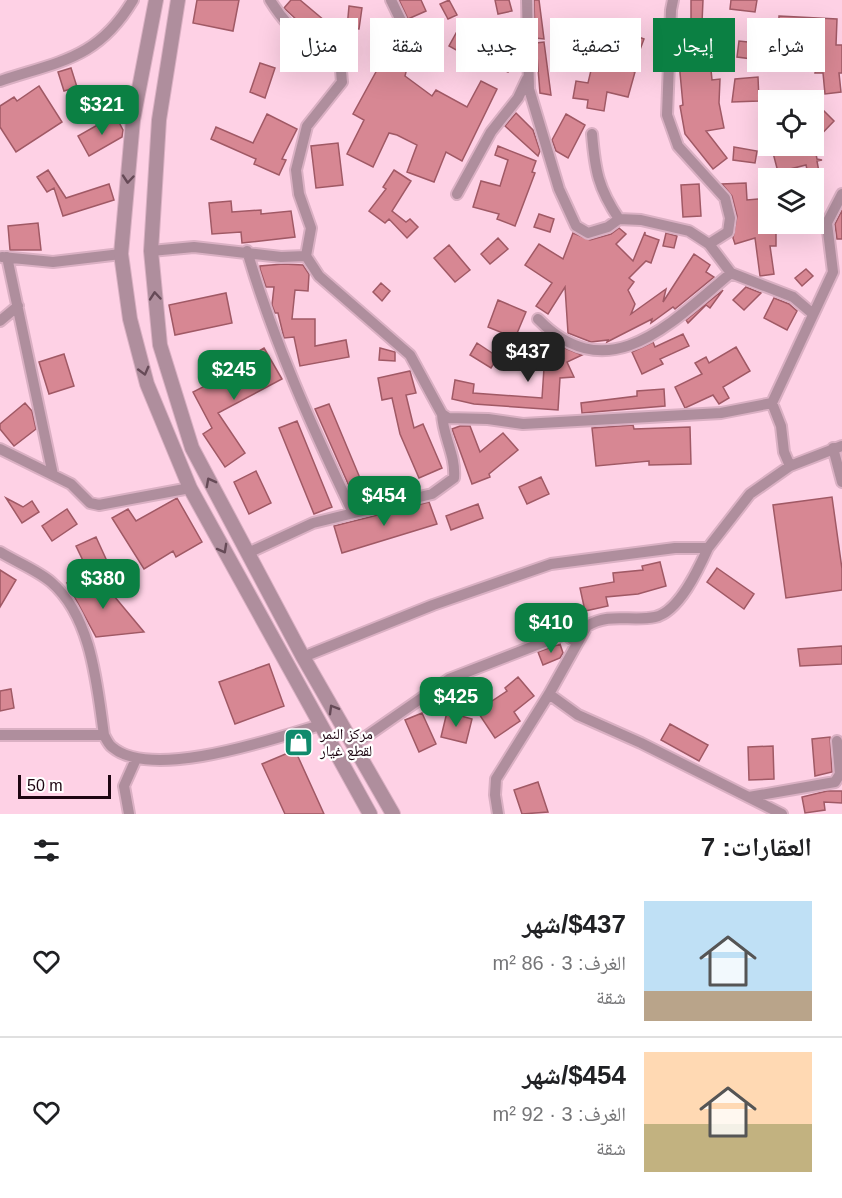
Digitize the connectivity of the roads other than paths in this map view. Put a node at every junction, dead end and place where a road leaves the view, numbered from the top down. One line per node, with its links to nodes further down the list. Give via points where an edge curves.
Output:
1 (133, 0): 10 (street, via 106,37 66,61)
2 (156, 0): 18 (street, one-way to 18, via 133,120)
3 (178, 0): 16 (street, via 159,120)
4 (270, 0): 19 (street, via 298,34 330,53 340,64 342,82 307,126 296,170 299,194 311,228)
5 (391, 0): 8 (street)
6 (527, 0): 9 (street)
7 (674, 0): 15 (street, via 667,115 678,146 725,198 730,218 728,232)
8 (400, 18)
9 (527, 78): 12 (street); 14 (street, via 551,168 576,226 588,234)
10 (0, 81)
11 (592, 134): 14 (street, via 595,172)
12 (457, 194)
13 (842, 194): 23 (street, via 827,223 833,272)
14 (618, 219): 15 (street, via 689,231)
15 (709, 244): 21 (street)
16 (151, 252): 17 (street, via 194,247); 37 (street, one-way to 16, via 192,448 160,345)
17 (247, 252): 19 (street); 34 (street, via 265,313 296,393)
18 (121, 254): 20 (street, via 53,262); 33 (street, one-way to 33, via 130,319 147,384)
19 (306, 256): 27 (street, via 320,276 410,355)
20 (4, 257): 22 (street)
21 (731, 273): 23 (street, via 793,297); 24 (street, via 664,328 640,342 608,350 577,348 556,337)
22 (18, 306): 25 (street); 31 (street)
23 (813, 315): 26 (street)
24 (538, 319)
25 (0, 321)
26 (772, 403): 27 (street, via 721,413 523,424 448,418); 30 (street)
27 (442, 414): 34 (street, via 442,431 456,464 454,478 432,494)
28 (837, 447): 30 (street); 32 (street)
29 (0, 448): 31 (street)
30 (790, 466): 35 (street, via 750,494)
31 (53, 475): 33 (street, via 71,484 90,503 99,505)
32 (842, 482)
33 (190, 488): 41 (street, one-way to 41)
34 (353, 513): 37 (street, via 313,523)
35 (708, 549): 38 (street, via 695,576 671,608 655,617 597,620 587,626); 39 (street, via 675,548 551,564)
36 (0, 552): 43 (street, via 50,581 76,614 94,662)
37 (248, 553): 39 (street)
38 (577, 643): 40 (street); 45 (street, via 565,634 449,679)
39 (303, 657): 45 (street, one-way to 39)
40 (549, 694): 49 (street, via 578,715); 53 (street, via 496,778)
41 (320, 725): 46 (street, via 178,761); 48 (street)
42 (0, 735): 43 (street)
43 (104, 735): 46 (street, via 111,747)
44 (837, 741): 49 (street, via 840,774 835,782)
45 (354, 745): 47 (street)
46 (136, 759): 50 (street, via 124,786)
47 (373, 778): 48 (street); 52 (street)
48 (355, 788): 51 (street)
49 (749, 797): 54 (street)
50 (129, 814)
51 (370, 814)
52 (393, 814)
53 (498, 814)
54 (783, 814)

